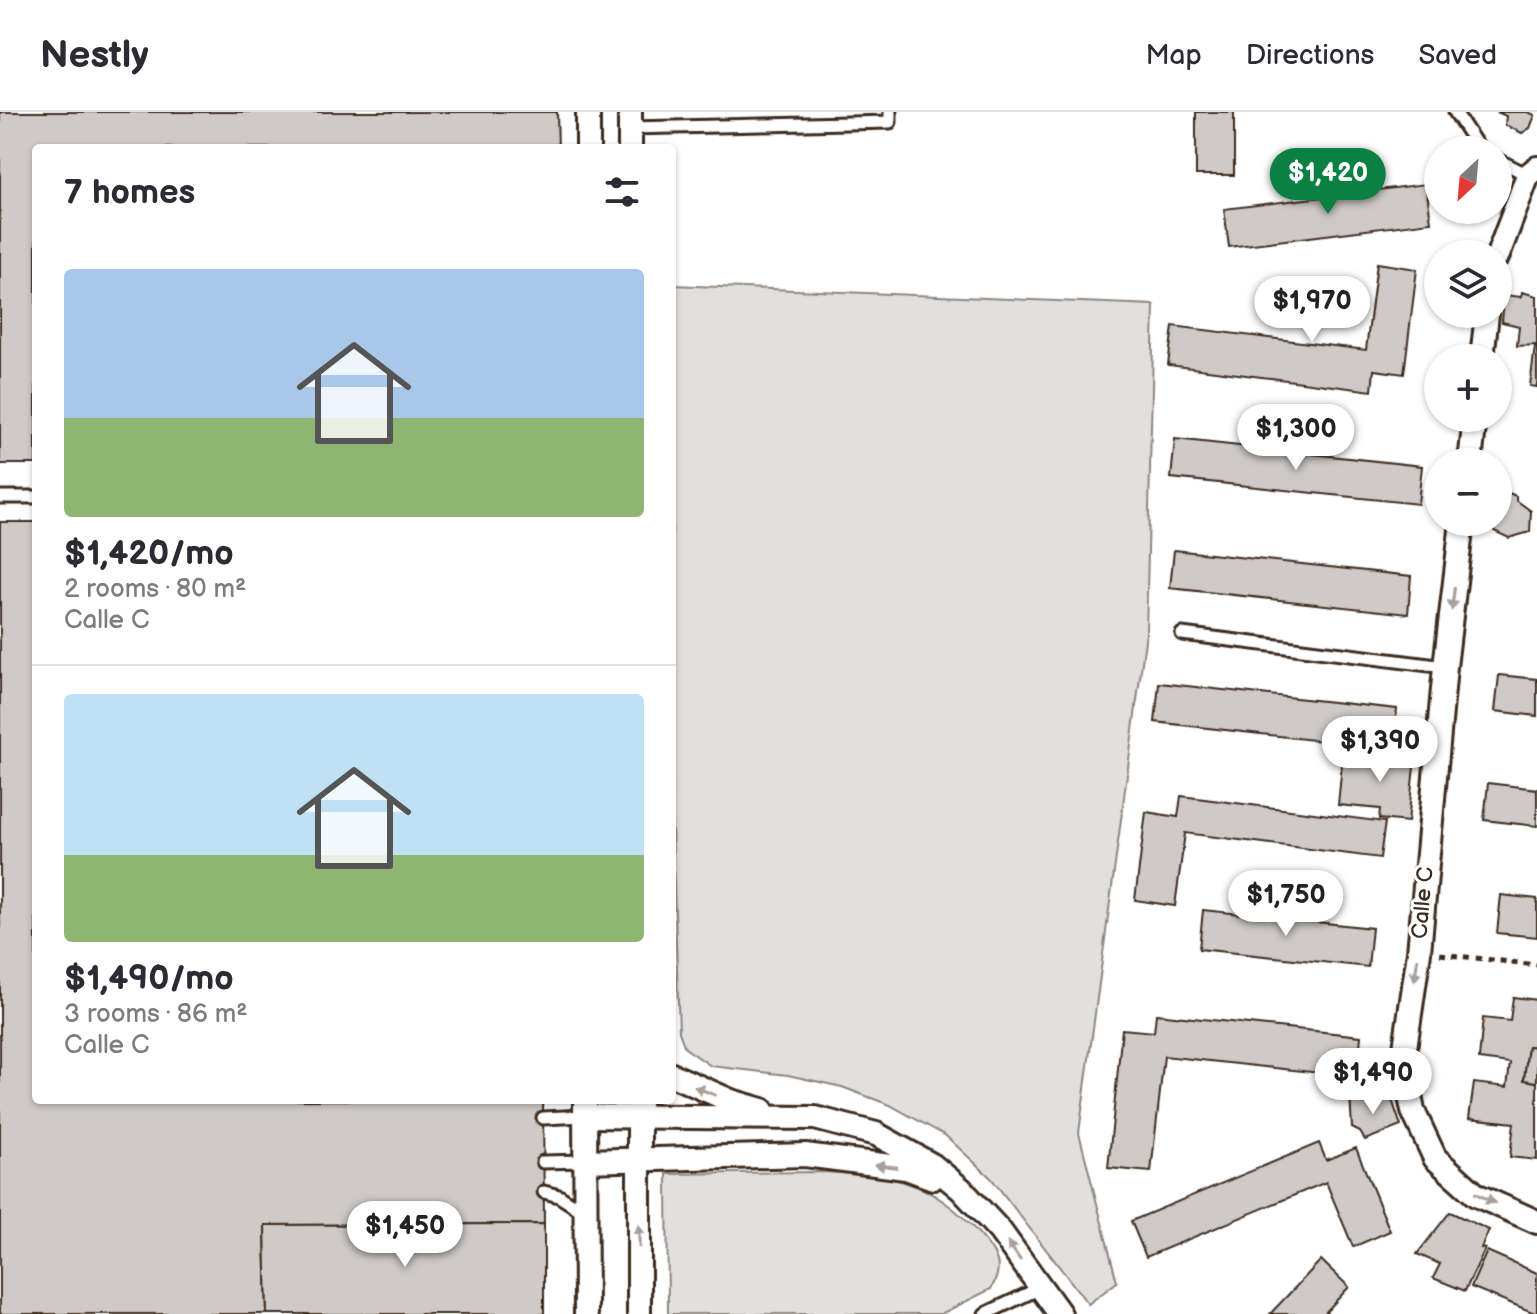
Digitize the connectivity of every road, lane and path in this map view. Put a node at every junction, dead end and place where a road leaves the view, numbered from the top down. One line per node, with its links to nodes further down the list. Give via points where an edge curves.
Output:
1 (588, 112): 6 (street)
2 (890, 112): 4 (lane, via 890,122)
3 (1455, 112): 5 (lane)
4 (630, 129)
5 (1471, 136)
6 (588, 144)
7 (1512, 165): 8 (lane)
8 (1533, 172): 9 (street)
9 (1504, 240)
10 (0, 497): 11 (lane)
11 (32, 497)
12 (1460, 536): 14 (street, Calle C, one-way to 14)
13 (1182, 634): 14 (lane)
14 (1445, 667): 15 (street, Calle C)
15 (1419, 952): 16 (path); 28 (street, Calle C, one-way to 28, via 1403,1062 1413,1111 1435,1158 1476,1195)
16 (1537, 965)
17 (676, 1077): 21 (street, one-way to 17, via 731,1101)
18 (584, 1108): 19 (street); 20 (lane); 23 (street)
19 (639, 1108): 21 (street); 22 (street)
20 (543, 1118)
21 (794, 1118): 25 (street, via 815,1118 876,1134 932,1165)
22 (639, 1159): 23 (street); 25 (street, one-way to 22, via 906,1168 805,1155); 31 (street, one-way to 22)
23 (584, 1161): 24 (lane); 27 (street)
24 (543, 1162)
25 (961, 1189): 29 (street, one-way to 25, via 1000,1231)
26 (544, 1192): 27 (lane)
27 (584, 1212): 30 (street)
28 (1537, 1222)
29 (1040, 1288): 32 (lane); 33 (street)
30 (586, 1314)
31 (639, 1314)
32 (985, 1314)
33 (1060, 1314)

